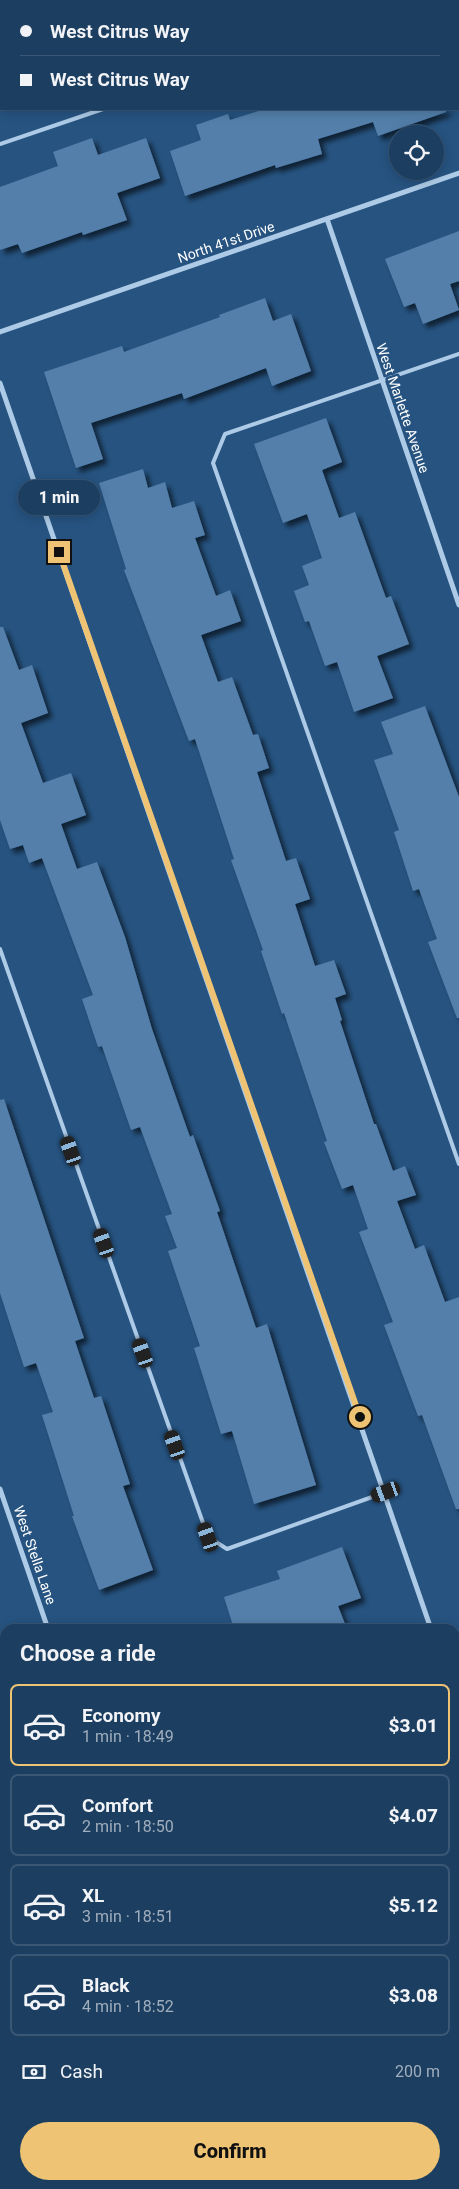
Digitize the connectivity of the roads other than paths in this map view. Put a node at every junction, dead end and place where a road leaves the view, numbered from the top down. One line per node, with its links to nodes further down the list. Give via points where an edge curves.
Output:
1 (100, 110): 2 (lane)
2 (0, 144)
3 (459, 173): 4 (street, North 41st Drive)
4 (327, 219): 5 (street, North 41st Drive); 7 (street, West Marlette Avenue)
5 (0, 332)
6 (459, 354): 7 (lane)
7 (381, 380): 9 (street, West Marlette Avenue); 11 (lane, via 225,434 213,463)
8 (0, 383): 13 (street)
9 (459, 604)
10 (0, 949): 13 (lane, via 208,1537 227,1550)
11 (459, 1164)
12 (0, 1489): 14 (street, West Stella Lane)
13 (386, 1492): 15 (street)
14 (46, 1624)
15 (430, 1624)

